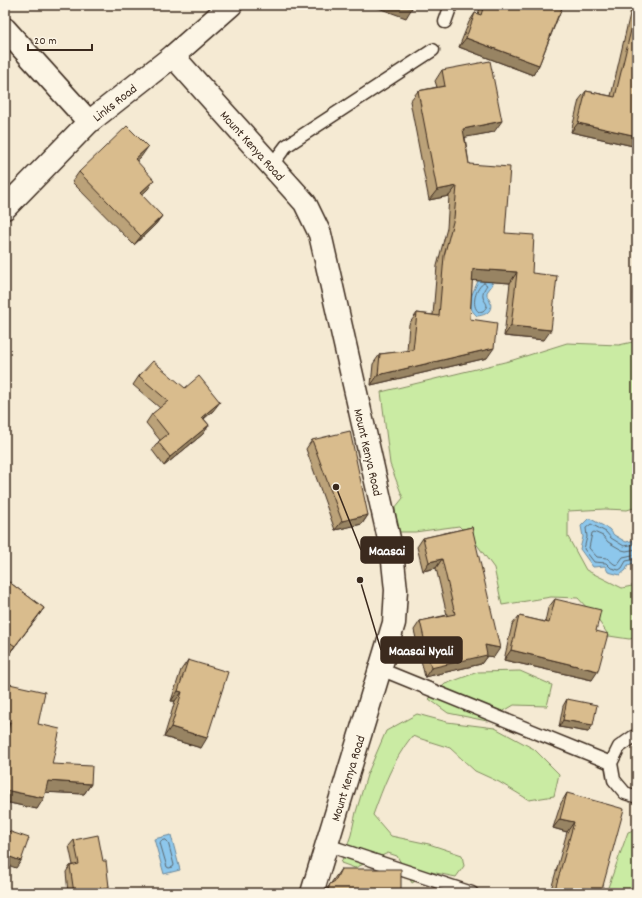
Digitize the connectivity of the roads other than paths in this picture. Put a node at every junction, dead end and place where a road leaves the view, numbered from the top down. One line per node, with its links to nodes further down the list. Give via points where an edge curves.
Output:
1 (231, 5): 6 (main road, Links Road)
2 (451, 5): 3 (lane)
3 (445, 22)
4 (7, 36): 7 (main road)
5 (434, 50): 8 (lane, via 286,146)
6 (173, 56): 7 (main road, Links Road); 8 (main road, Mount Kenya Road)
7 (89, 122): 9 (main road, Links Road)
8 (271, 166): 10 (main road, Mount Kenya Road, via 305,203 320,234 392,552 396,590 394,623)
9 (5, 208)
10 (380, 669): 12 (lane); 14 (main road, Mount Kenya Road)
11 (637, 737): 12 (lane, via 618,747)
12 (611, 763): 13 (lane, via 614,780 625,793)
13 (637, 797)
14 (327, 845): 15 (lane); 16 (main road, Mount Kenya Road)
15 (444, 888): 17 (lane)
16 (312, 893)
17 (472, 893)

